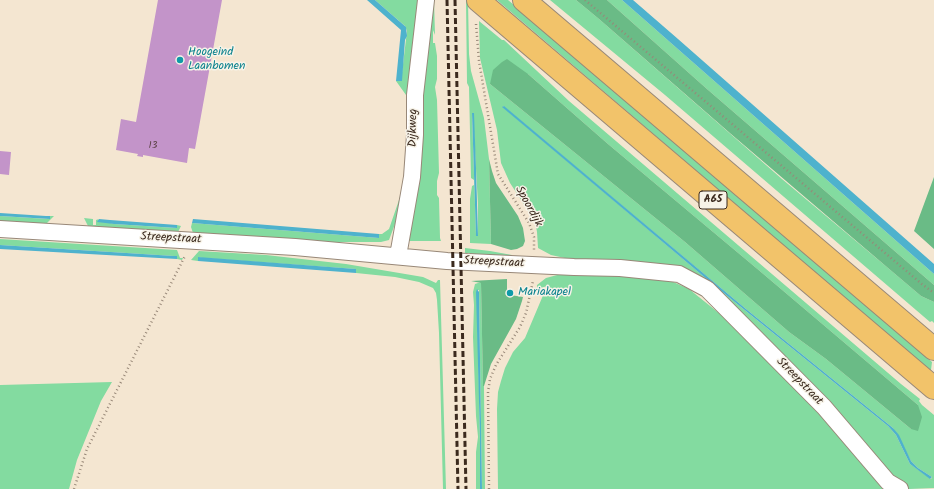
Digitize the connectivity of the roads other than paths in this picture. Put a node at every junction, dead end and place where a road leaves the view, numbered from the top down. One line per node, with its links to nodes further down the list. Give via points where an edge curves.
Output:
1 (426, 0): 5 (street, Dijkweg, via 415,95 412,177)
2 (478, 0): 7 (highway, A65)
3 (524, 0): 6 (highway, A65)
4 (0, 229): 5 (street, Streepstraat, via 194,240)
5 (398, 256): 8 (street, Streepstraat, via 447,261 620,268 678,274 707,289 824,407 888,482)
6 (934, 349)
7 (932, 386)
8 (900, 489)

